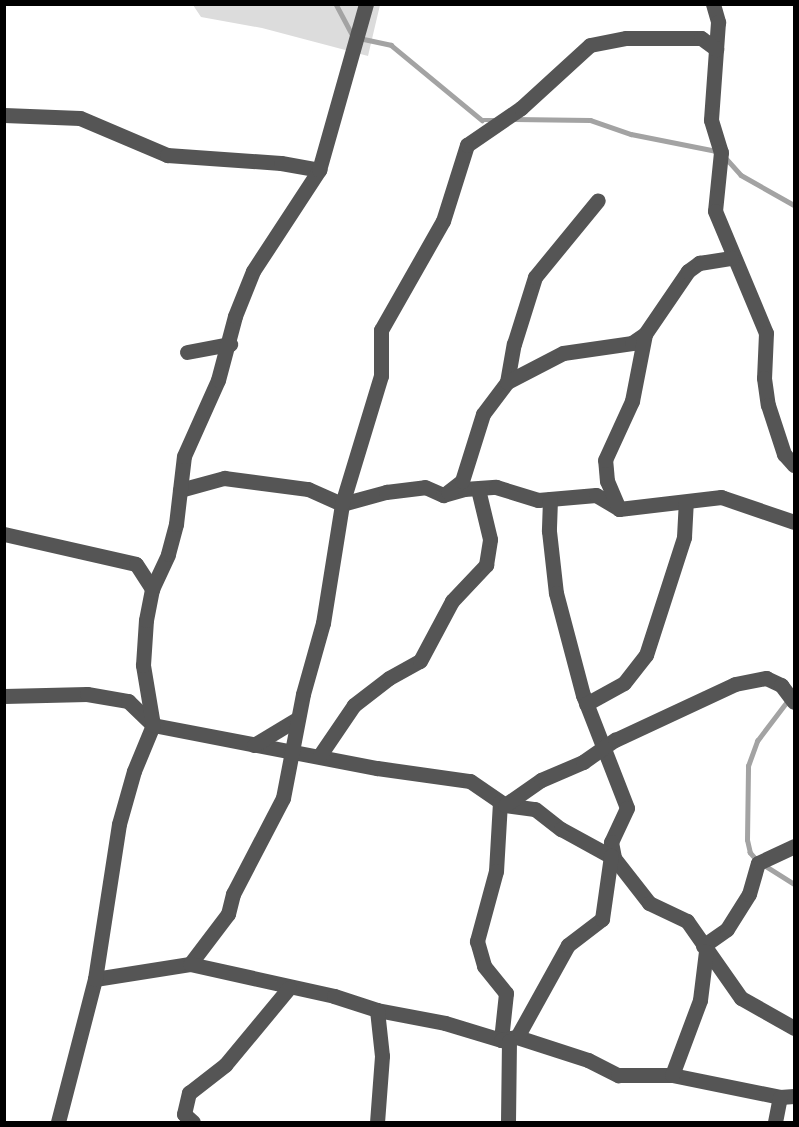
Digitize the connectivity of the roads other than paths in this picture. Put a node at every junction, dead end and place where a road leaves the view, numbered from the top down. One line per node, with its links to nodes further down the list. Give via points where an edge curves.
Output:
1 (366, 4): 5 (street, via 349,51)
2 (713, 4): 3 (street, via 718,22)
3 (716, 49): 7 (street, via 711,120 721,152 715,211); 18 (street, via 701,38 626,38 590,45 521,108 467,145 443,221 381,330 381,376)
4 (4, 116): 5 (street, via 56,114 80,118 167,154)
5 (319, 170): 9 (street, via 253,270)
6 (598, 200): 11 (street, via 535,278 514,344)
7 (732, 258): 8 (street, via 699,262 688,271); 12 (street, via 758,308 766,333 764,378 768,405 784,454)
8 (645, 334): 11 (street, via 616,347 563,353); 19 (street, via 635,393 605,460 607,482)
9 (230, 344): 10 (street); 14 (street, via 219,380 184,456)
10 (187, 351)
11 (507, 382): 15 (street, via 483,414 462,482)
12 (795, 465)
13 (478, 489): 15 (street); 16 (street, via 496,488 527,498); 31 (street, via 490,539 486,565 452,601 420,662 389,678 354,705)
14 (180, 490): 18 (street, via 224,478 308,489); 22 (street, via 168,554)
15 (443, 495): 18 (street, via 425,487)
16 (550, 499): 19 (street, via 596,495); 25 (street, via 549,531 556,593)
17 (686, 502): 19 (street); 20 (street, via 731,499); 25 (street, via 684,537 646,656 624,683)
18 (342, 504): 26 (street, via 323,623)
19 (619, 508)
20 (795, 522)
21 (4, 534): 22 (street, via 136,564)
22 (152, 589): 27 (street, via 143,664)
23 (4, 696): 27 (street, via 87,694 128,701)
24 (795, 702): 29 (street, via 780,685 766,678 735,684)
25 (586, 704): 29 (street)
26 (297, 719): 28 (street); 30 (street)
27 (153, 725): 28 (street); 37 (street, via 134,771 119,824)
28 (254, 745): 30 (street)
29 (601, 749): 32 (street); 34 (street, via 627,808 611,842)
30 (291, 752): 31 (street); 36 (street, via 274,819 241,877 228,915)
31 (320, 755): 32 (street, via 377,768 470,781)
32 (503, 804): 34 (street, via 535,809 561,829); 41 (street, via 496,870 477,940 484,966 506,993)
33 (795, 846): 35 (street, via 758,863 749,894 727,929)
34 (612, 857): 35 (street, via 649,903 687,921); 41 (street, via 602,919 568,945)
35 (705, 949): 40 (street, via 741,998); 42 (street, via 700,1000)
36 (190, 964): 37 (street); 38 (street)
37 (95, 978): 44 (street)
38 (289, 988): 39 (street, via 334,996); 45 (street, via 225,1065 189,1093 184,1114)
39 (377, 1010): 41 (street); 46 (street, via 382,1056)
40 (795, 1028)
41 (509, 1040): 42 (street, via 588,1060 618,1075); 47 (street)
42 (672, 1075): 43 (street)
43 (788, 1097): 48 (street)
44 (58, 1122)
45 (193, 1122)
46 (377, 1122)
47 (508, 1122)
48 (775, 1122)

